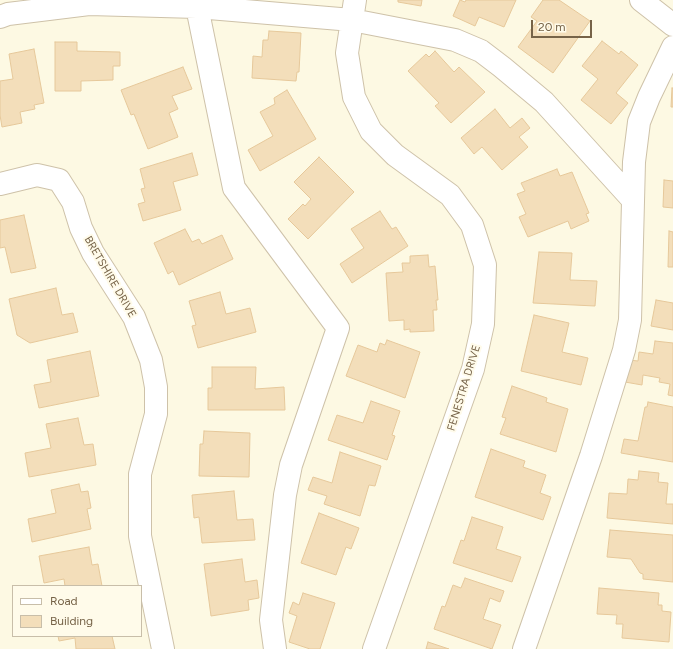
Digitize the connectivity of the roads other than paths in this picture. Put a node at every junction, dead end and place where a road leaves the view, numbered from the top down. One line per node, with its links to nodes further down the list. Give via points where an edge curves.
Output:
1 (641, 0): 5 (street)
2 (197, 7): 3 (street); 4 (street, via 89,4); 10 (street, via 234,188 338,328 291,466 285,495 271,620)
3 (354, 10): 8 (street, via 454,40 481,51 544,102); 11 (street, FENESTRA DRIVE, via 347,53 354,97 371,131 395,155 450,195 472,225 485,265 483,324 473,370)
4 (0, 16)
5 (670, 17)
6 (673, 46): 8 (street, via 640,122)
7 (0, 184): 9 (street, BRETSHIRE DRIVE, via 37,175 59,180 73,202 93,253 134,317 150,360 156,387 156,414 140,474 140,536)
8 (632, 199): 12 (street, via 630,320 624,350 591,456)
9 (163, 649)
10 (275, 649)
11 (374, 649)
12 (524, 649)

